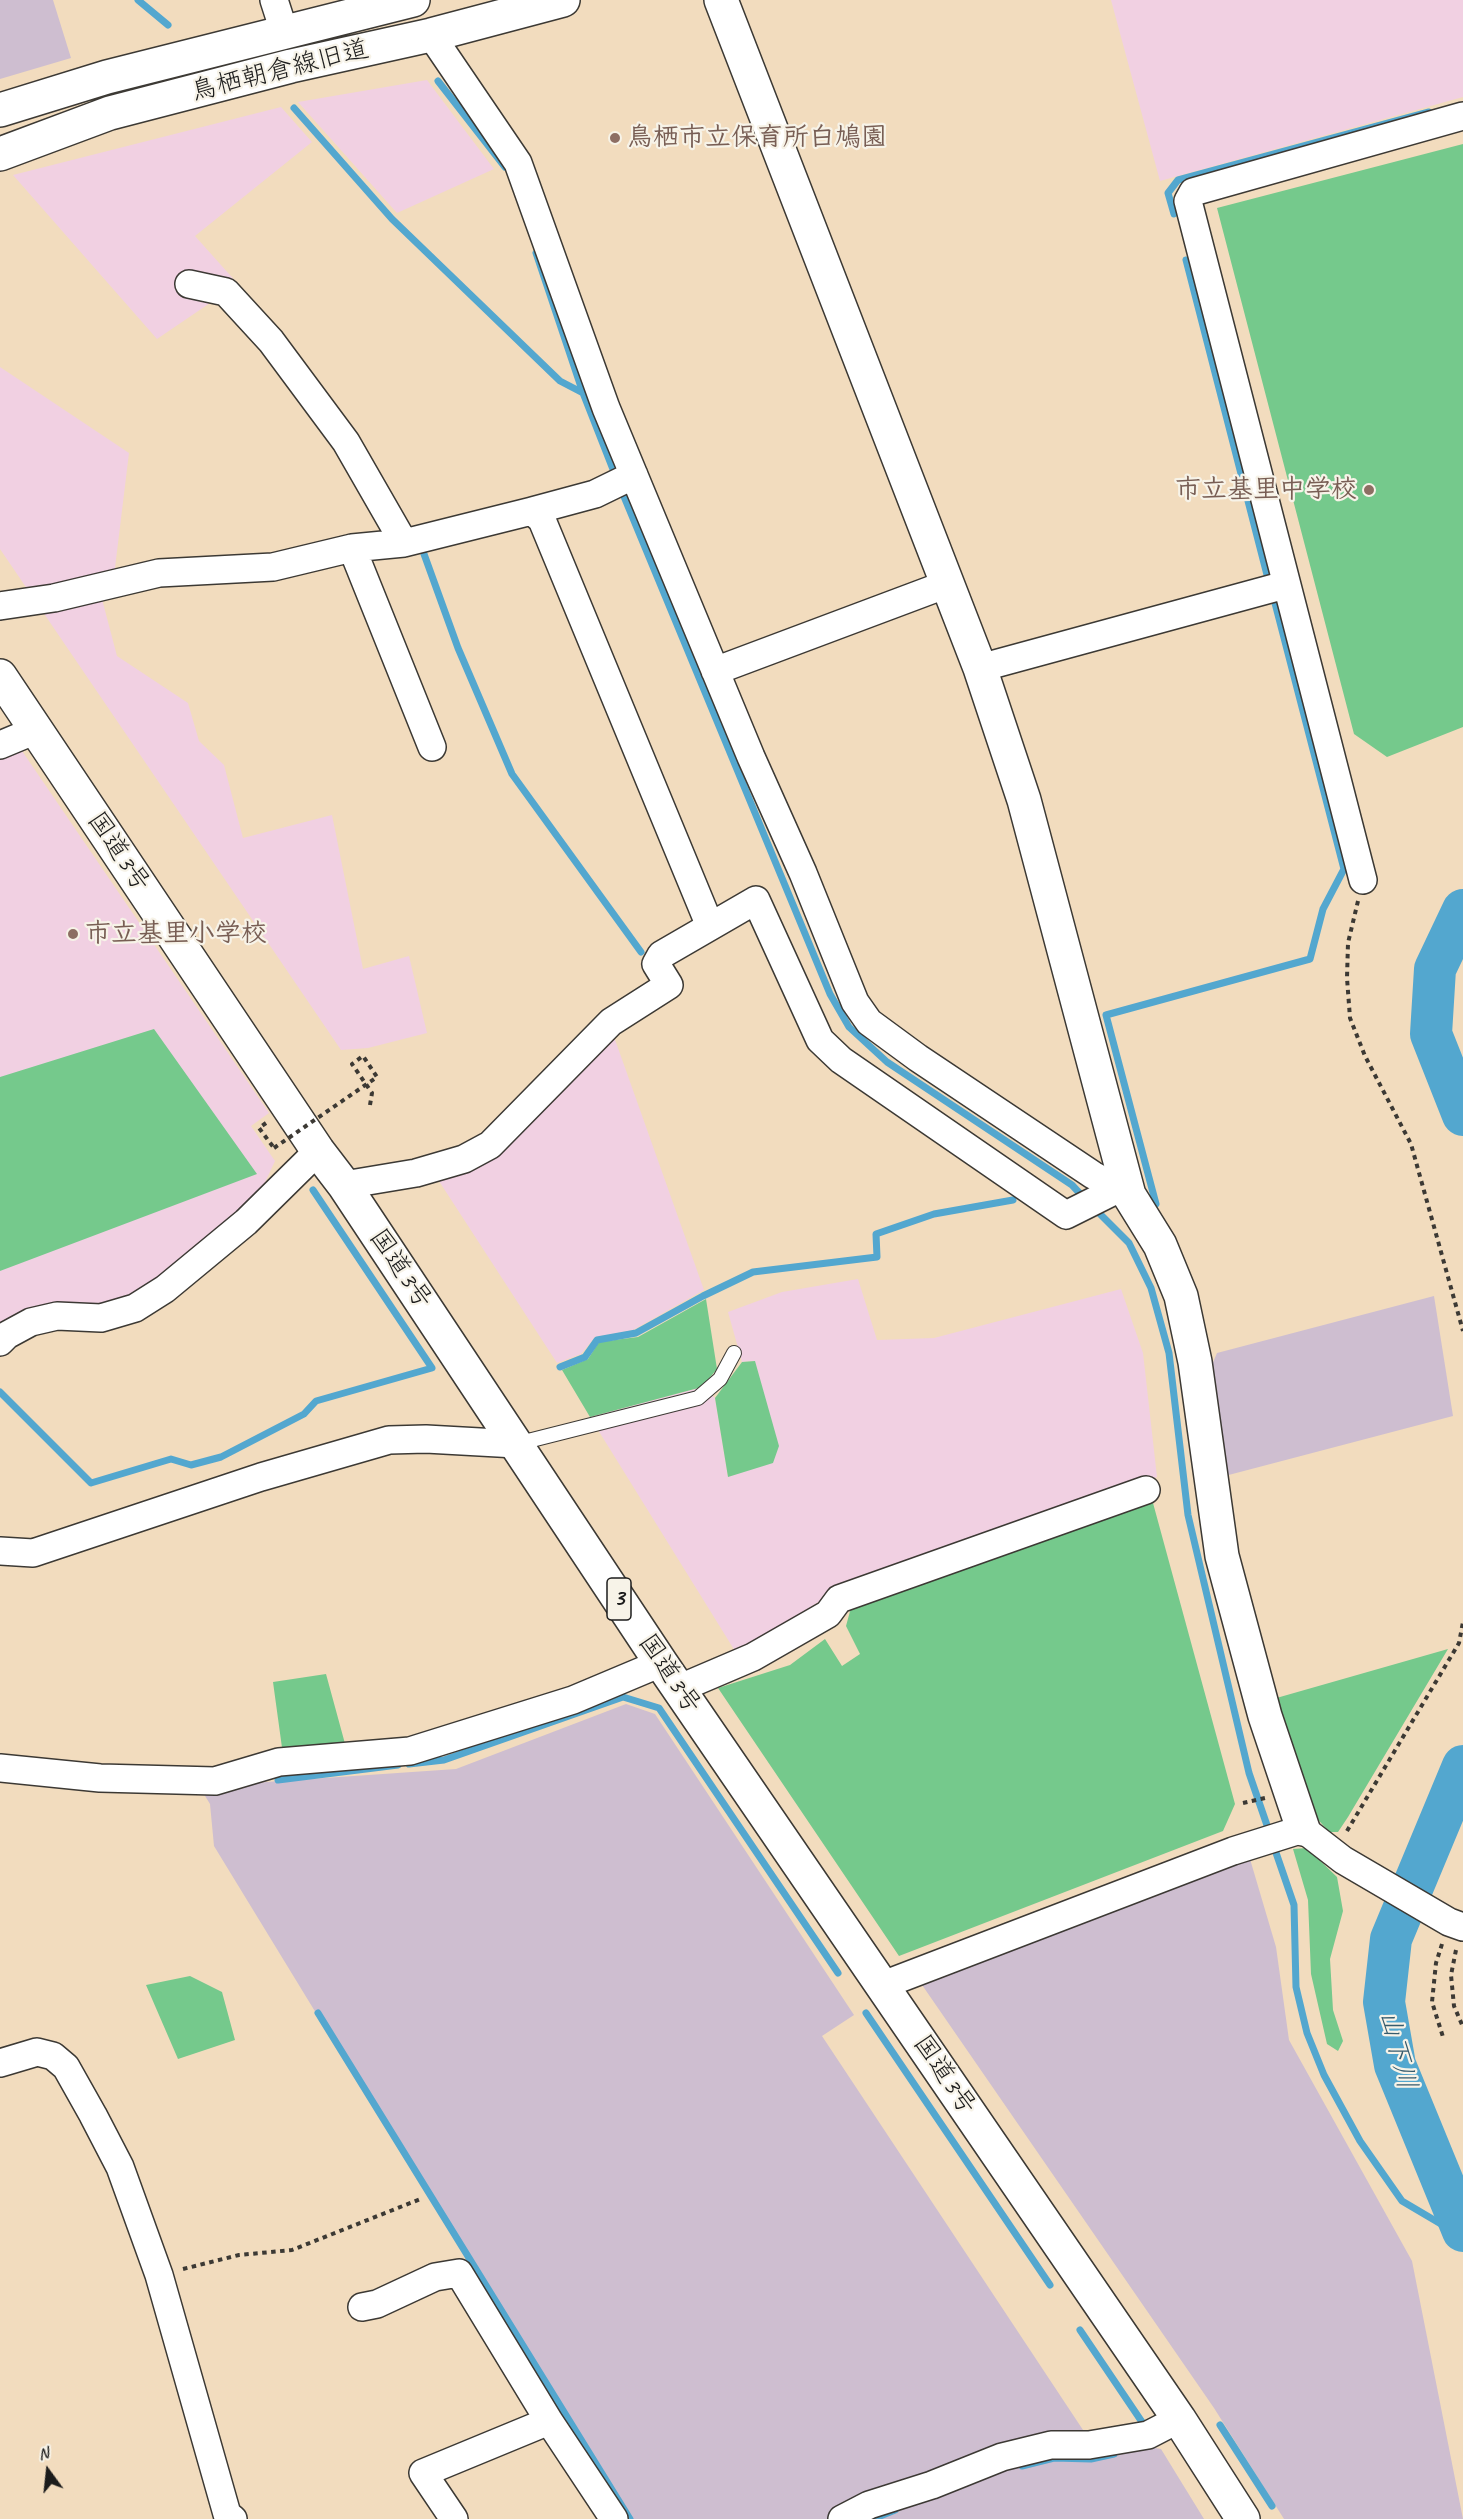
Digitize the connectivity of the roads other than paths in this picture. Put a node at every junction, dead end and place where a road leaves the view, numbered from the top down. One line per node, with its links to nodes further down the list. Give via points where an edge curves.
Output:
1 (274, 0): 5 (street)
2 (563, 0): 6 (main road, 鳥栖朝倉線旧道)
3 (721, 0): 15 (main road)
4 (401, 1): 5 (main road, 鳥栖朝倉線旧道)
5 (284, 31): 7 (main road, 鳥栖朝倉線旧道, via 106,77)
6 (431, 35): 9 (main road, 鳥栖朝倉線旧道, via 110,113); 11 (street, via 518,163)
7 (0, 110)
8 (1463, 117): 16 (street, via 1193,192 1188,201)
9 (0, 154)
10 (189, 284): 13 (street, via 226,292 270,341 346,442)
11 (634, 475): 12 (street, via 595,494); 19 (street)
12 (532, 511): 13 (street); 25 (street, via 542,520)
13 (404, 543): 14 (street)
14 (352, 548): 17 (street, via 273,567 159,573 54,598); 23 (street)
15 (947, 584): 18 (main road); 19 (street)
16 (1285, 585): 18 (street); 24 (street)
17 (0, 606)
18 (980, 668): 28 (main road, via 1024,800)
19 (715, 671): 28 (street, via 803,873 839,968 869,1022 1093,1175)
20 (0, 676): 21 (main road, 国道3号 / 3)
21 (36, 730): 22 (street); 26 (main road, 国道3号 / 3)
22 (0, 745)
23 (432, 747)
24 (1364, 880)
25 (710, 927): 27 (street, via 662,955 656,964 669,985 611,1022 490,1145 464,1159 416,1173); 28 (street, via 756,900 820,1040 841,1060 1066,1215)
26 (318, 1151): 27 (main road, 国道3号 / 3); 29 (street, via 246,1222 165,1289 135,1308 100,1318 57,1316 31,1322)
27 (344, 1185): 31 (main road, 国道3号 / 3)
28 (1124, 1192): 36 (main road, via 1160,1245 1181,1296 1195,1362 1221,1556 1265,1716)
29 (0, 1342)
30 (734, 1353): 31 (lane, via 720,1379 698,1398)
31 (516, 1444): 33 (street, via 389,1440 261,1477 33,1553); 34 (main road, 国道3号 / 3)
32 (1146, 1490): 34 (street, via 839,1599 828,1614 753,1657)
33 (0, 1551)
34 (670, 1676): 35 (street, via 573,1700 410,1751 279,1762 215,1781 100,1778); 38 (main road, 国道3号 / 3)
35 (0, 1768)
36 (1303, 1829): 37 (street, via 1338,1856); 38 (street, via 1247,1846)
37 (1456, 1930)
38 (883, 1985): 41 (main road, 国道3号 / 3)
39 (0, 2063): 43 (street, via 37,2052 53,2056 66,2067 120,2167 159,2276 227,2514)
40 (362, 2307): 42 (street, via 435,2277 459,2273)
41 (1179, 2419): 46 (street, via 1148,2435 1089,2445 1051,2445 1002,2457 869,2505); 47 (main road, 国道3号 / 3)
42 (549, 2421): 44 (street, via 423,2473); 45 (street)
43 (233, 2519)
44 (454, 2519)
45 (614, 2519)
46 (842, 2519)
47 (1243, 2519)

